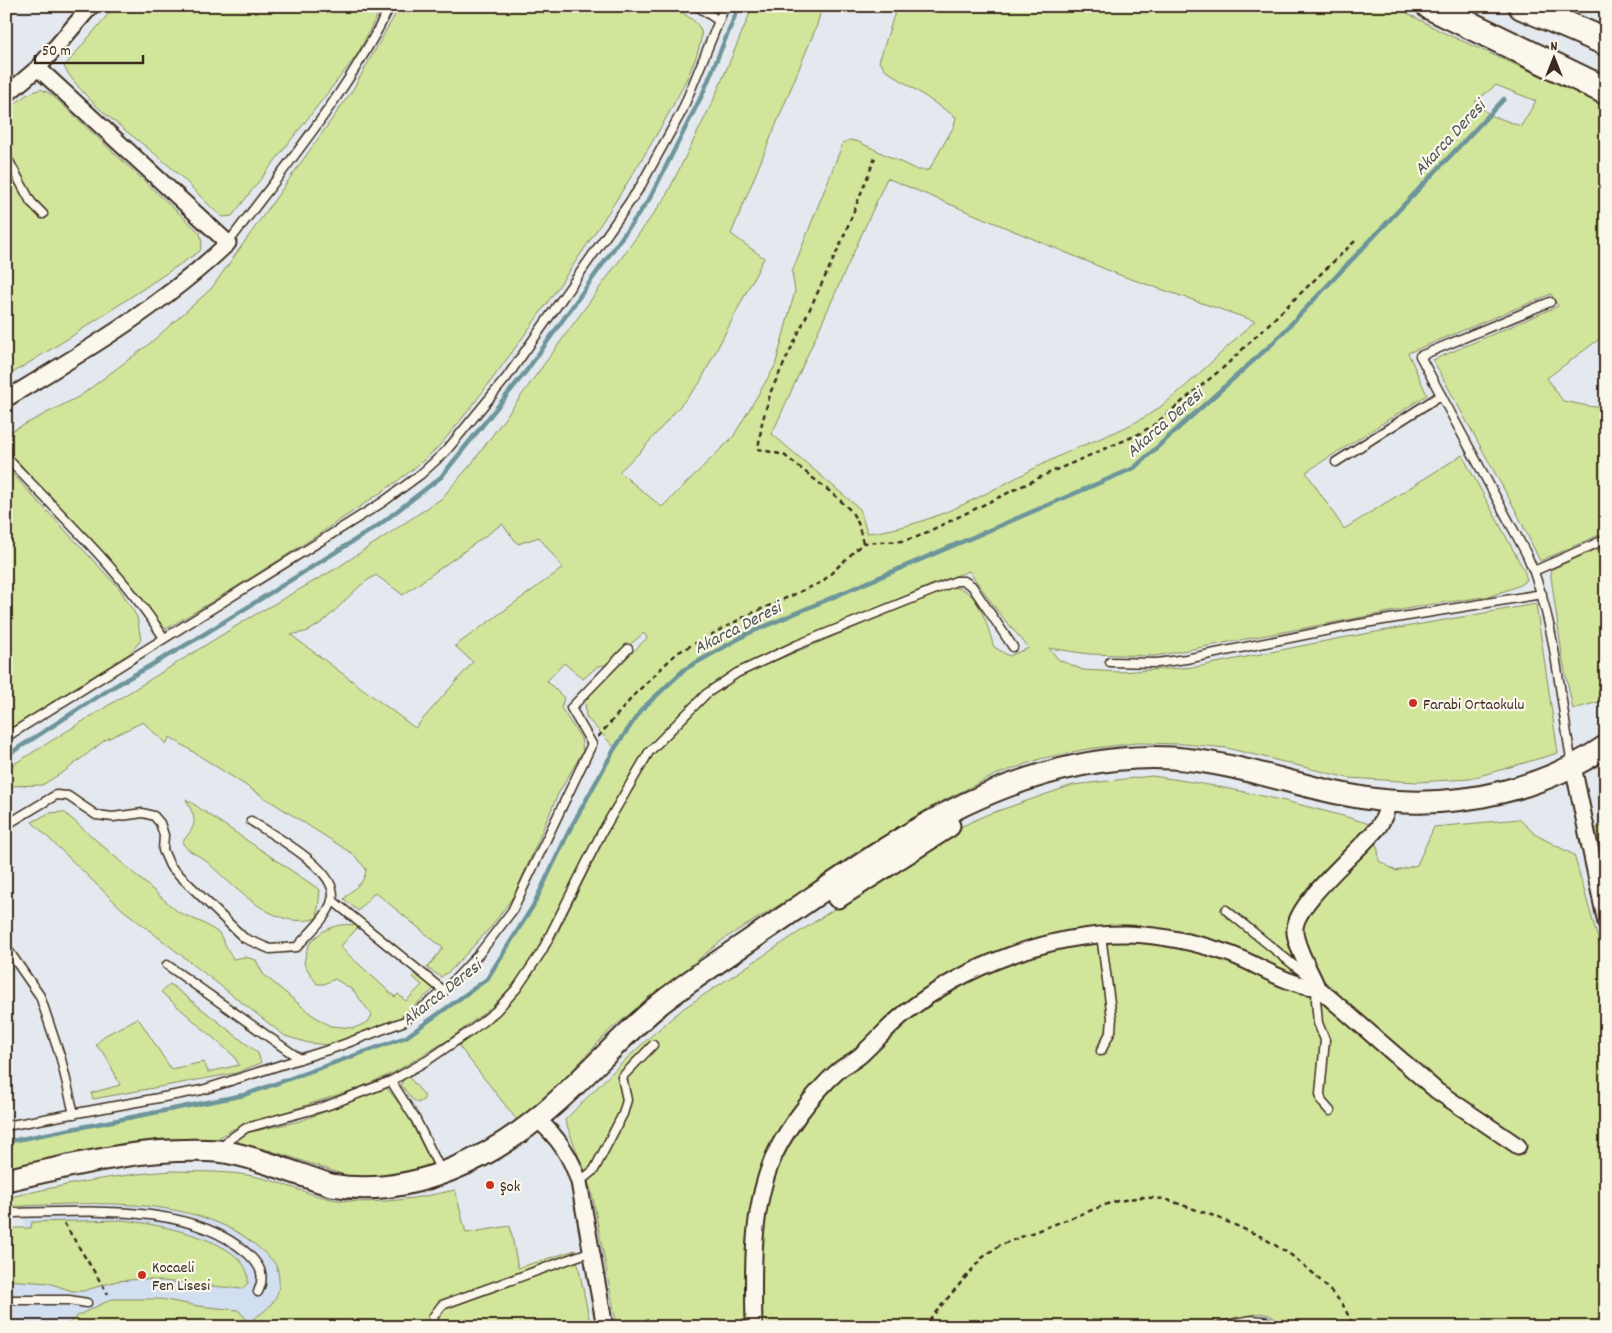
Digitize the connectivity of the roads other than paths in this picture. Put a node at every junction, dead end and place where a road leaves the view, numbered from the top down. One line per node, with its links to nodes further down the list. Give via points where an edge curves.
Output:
1 (91, 6): 12 (street)
2 (390, 6): 18 (lane, via 372,42 324,114)
3 (697, 6): 9 (lane)
4 (725, 6): 9 (lane)
5 (1430, 6): 14 (highway)
6 (1457, 6): 13 (highway)
7 (1522, 6): 11 (highway)
8 (1561, 6): 10 (highway)
9 (720, 21): 27 (lane, via 682,111 640,187 507,377 446,451 422,474 383,502)
10 (1606, 25)
11 (1606, 42)
12 (38, 68): 15 (street); 18 (street)
13 (1606, 72)
14 (1606, 91)
15 (6, 95)
16 (6, 156): 17 (lane, via 31,202)
17 (42, 214)
18 (228, 244): 21 (street, via 137,317)
19 (1550, 302): 20 (lane, via 1420,356)
20 (1441, 395): 23 (lane); 25 (lane)
21 (6, 399)
22 (6, 456): 27 (lane, via 122,580)
23 (1336, 462)
24 (1606, 538): 25 (lane)
25 (1534, 571): 26 (lane)
26 (1542, 594): 30 (lane, via 1359,624 1186,659 1157,663); 34 (lane)
27 (164, 638): 31 (lane)
28 (1013, 647): 50 (lane, via 972,586 956,581 797,645 737,673 706,694 649,752 601,834 542,951 517,988 472,1030)
29 (628, 650): 46 (lane, via 572,708 592,744 512,911 479,954)
30 (1110, 662)
31 (6, 737)
32 (1606, 746): 34 (main road)
33 (1606, 758): 34 (main road)
34 (1574, 771): 35 (main road, via 1470,798); 38 (street)
35 (1388, 805): 45 (street, via 1380,824 1369,838 1330,877 1296,921 1294,932); 53 (main road, via 1234,766 1168,758 1106,760 1011,786 936,818 897,839 694,979 612,1046 555,1104)
36 (251, 821): 39 (lane, via 316,864 332,887)
37 (6, 825): 39 (lane, via 56,795 68,796 96,815 113,817 144,813 154,816 164,835 163,850 170,866 244,938 270,949 297,947 319,923)
38 (1603, 894): 41 (street)
39 (332, 900): 46 (lane)
40 (1226, 910): 45 (lane, via 1302,970)
41 (1606, 923)
42 (1101, 935): 45 (street, via 1152,936 1190,944 1229,954 1297,984); 48 (lane, via 1112,1018 1111,1031); 68 (street, via 1072,939 1005,957 936,990 904,1013 864,1053 823,1086 786,1136 770,1164 760,1196 753,1285)
43 (6, 947): 52 (lane, via 40,996)
44 (167, 965): 49 (lane)
45 (1317, 987): 51 (lane, via 1318,1023 1325,1040 1320,1094); 55 (street, via 1438,1091)
46 (444, 991): 49 (lane, via 405,1022)
47 (653, 1045): 59 (lane, via 622,1077 626,1100 623,1114 594,1170)
48 (1101, 1051)
49 (300, 1059): 52 (lane, via 202,1090)
50 (391, 1081): 56 (lane, via 326,1106 246,1128); 57 (lane, via 416,1120)
51 (1330, 1111)
52 (74, 1114): 54 (lane)
53 (542, 1123): 57 (main road); 59 (street, via 561,1143); 60 (main road, via 488,1165 451,1184 424,1193 389,1198 334,1195 266,1174 212,1162 116,1165)
54 (6, 1126)
55 (1518, 1146)
56 (219, 1151): 57 (main road, via 350,1188 392,1186); 58 (main road, via 136,1153)
57 (442, 1173)
58 (6, 1180)
59 (579, 1182): 62 (street)
60 (6, 1190)
61 (6, 1213): 63 (lane, via 130,1212 198,1226 240,1247 254,1259 262,1270 263,1282)
62 (592, 1251): 66 (lane, via 442,1305 433,1317); 67 (street)
63 (258, 1292)
64 (6, 1300): 65 (lane)
65 (87, 1303)
66 (435, 1327)
67 (605, 1327)
68 (754, 1327)
69 (1218, 1327): 70 (lane, via 1256,1319)
70 (1277, 1327)

